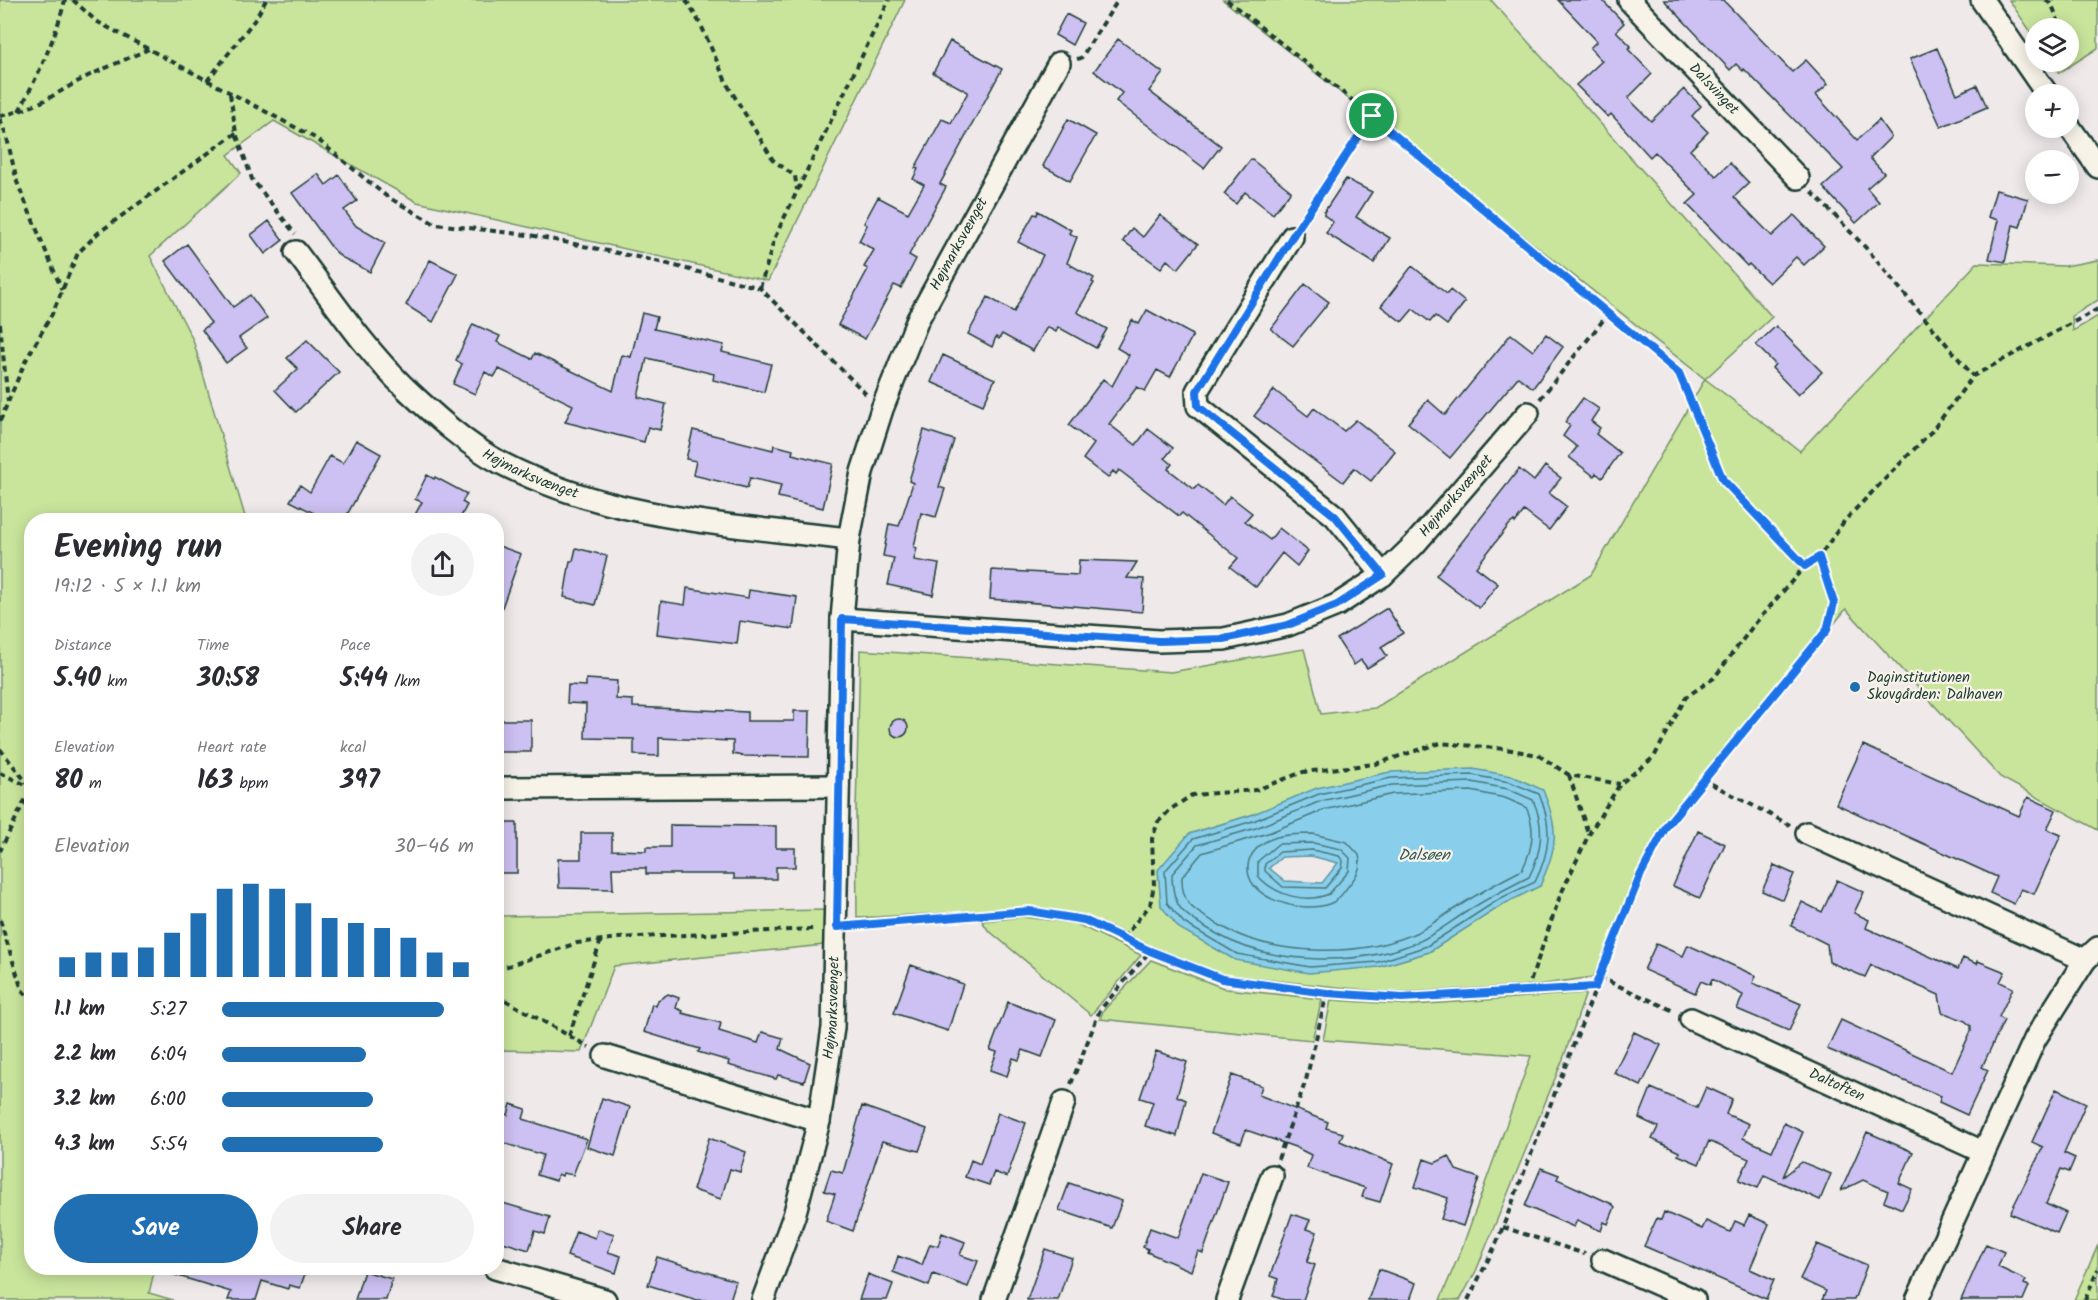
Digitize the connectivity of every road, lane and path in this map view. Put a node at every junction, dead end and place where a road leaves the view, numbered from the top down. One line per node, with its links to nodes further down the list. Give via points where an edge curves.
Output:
1 (65, 0): 17 (path, via 44,64)
2 (73, 0): 12 (path, via 96,21)
3 (266, 0): 14 (path)
4 (686, 0): 24 (path, via 727,84 773,160 795,176)
5 (889, 0): 24 (path)
6 (1118, 0): 13 (path, via 1081,58)
7 (1227, 0): 18 (path)
8 (1629, 0): 23 (street, Dalsvinget)
9 (1982, 0): 15 (street)
10 (2046, 0): 11 (path)
11 (2057, 18)
12 (151, 48): 14 (path); 17 (path)
13 (1059, 63): 34 (street, Højmarksvænget, via 918,319)
14 (207, 81): 16 (path)
15 (2040, 84)
16 (229, 93): 20 (path); 27 (path, via 317,139 386,196 435,225 535,236)
17 (19, 112): 19 (path)
18 (1372, 116): 25 (path); 30 (path)
19 (0, 117): 28 (path, via 17,182)
20 (236, 132): 26 (path, via 252,179 296,235); 28 (path, via 98,233 78,253)
21 (2077, 138): 22 (street)
22 (2098, 167)
23 (1798, 178): 32 (path, via 1866,248)
24 (797, 190): 27 (path, via 775,237)
25 (1292, 237): 40 (street, via 1197,391 1198,406 1335,516)
26 (296, 252): 37 (street, Højmarksvænget, via 403,386 445,424 499,462 600,502 660,516)
27 (760, 288): 34 (path)
28 (62, 290): 33 (path, via 25,362)
29 (2098, 309): 32 (path)
30 (1609, 313): 35 (path); 39 (path, via 1679,373 1723,480)
31 (0, 324): 33 (path)
32 (1973, 376): 38 (path, via 1932,431 1845,520)
33 (9, 405): 36 (path)
34 (882, 409): 37 (street, Højmarksvænget, via 862,472)
35 (1528, 413): 40 (street, Højmarksvænget, via 1414,545)
36 (0, 421)
37 (849, 539): 41 (street, Højmarksvænget)
38 (1819, 557): 39 (path); 46 (path, via 1834,603 1827,630)
39 (1805, 566): 47 (path, via 1714,678 1686,697 1654,757)
40 (1383, 575): 41 (street, Højmarksvænget, via 1337,605 1288,625 1224,639 1159,641)
41 (842, 619): 49 (street, Højmarksvænget)
42 (0, 750): 45 (path)
43 (0, 773): 48 (path)
44 (1569, 775): 47 (path); 53 (path); 57 (path, via 1538,755 1440,742 1375,764 1303,772 1256,790 1192,795 1158,822 1152,839 1154,885 1150,905)
45 (24, 779)
46 (1702, 779): 52 (path); 62 (path, via 1667,825 1641,874)
47 (1620, 784): 53 (path)
48 (24, 785)
49 (838, 786): 50 (street); 56 (street, Højmarksvænget)
50 (504, 788)
51 (24, 802): 54 (path)
52 (1807, 833): 60 (street)
53 (1588, 834): 64 (path, via 1560,896)
54 (0, 851)
55 (0, 920): 65 (path)
56 (837, 927): 57 (path, via 1029,911 1084,920); 58 (path); 72 (street, Højmarksvænget, via 834,1028)
57 (1123, 939): 59 (path)
58 (601, 940): 61 (path, via 577,943); 69 (path)
59 (1150, 951): 66 (path, via 1222,979); 71 (path, via 1101,1010)
60 (2092, 954): 73 (street, via 2035,1040)
61 (504, 967)
62 (1599, 977): 63 (path); 68 (path)
63 (1595, 987): 64 (path); 75 (path)
64 (1527, 991): 66 (path, via 1402,998)
65 (24, 992)
66 (1327, 993): 74 (path, via 1306,1080)
67 (504, 999): 69 (path)
68 (1691, 1018): 73 (street, Daltoften)
69 (569, 1036): 70 (path)
70 (605, 1056): 72 (street)
71 (1064, 1102): 81 (street)
72 (819, 1121): 80 (street, Højmarksvænget, via 794,1216)
73 (1983, 1152): 85 (street)
74 (1272, 1176): 82 (street)
75 (1503, 1227): 76 (path); 83 (path)
76 (1603, 1260): 84 (street)
77 (2098, 1269): 86 (path)
78 (504, 1271): 79 (street)
79 (605, 1300)
80 (763, 1300)
81 (994, 1300)
82 (1227, 1300)
83 (1468, 1300)
84 (1694, 1300)
85 (1917, 1300)
86 (2084, 1300)

